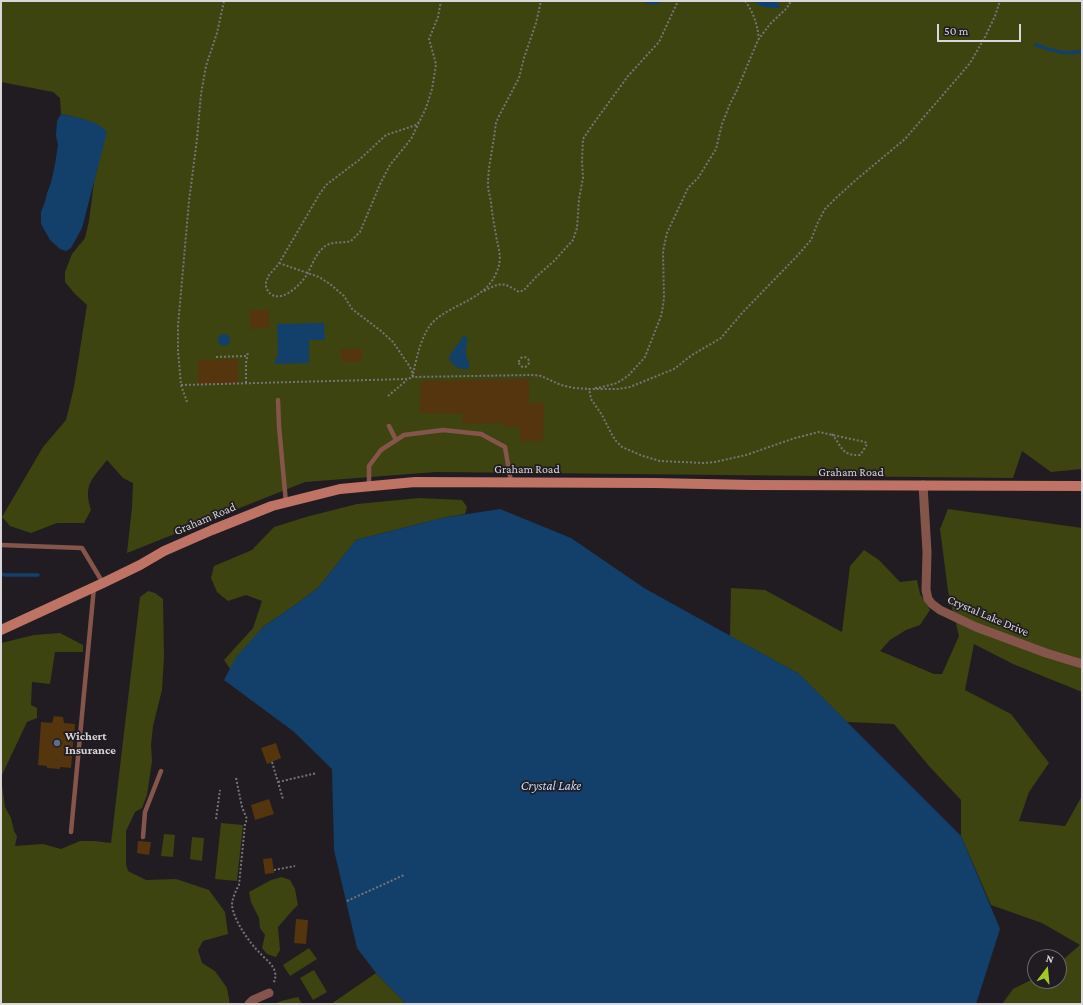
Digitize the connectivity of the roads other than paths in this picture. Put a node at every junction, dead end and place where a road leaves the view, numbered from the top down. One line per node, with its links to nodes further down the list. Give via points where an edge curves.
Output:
1 (278, 400): 8 (lane, via 278,426)
2 (389, 426): 3 (lane)
3 (396, 440): 4 (lane, via 404,435 443,430 482,434 505,447); 6 (lane, via 381,450 369,466)
4 (511, 482): 5 (main road, Graham Road); 6 (main road, Graham Road, via 415,482)
5 (923, 485): 7 (main road, Graham Road); 13 (street, Crystal Lake Drive, via 927,552 926,590 932,604 976,627)
6 (369, 486): 8 (main road, Graham Road, via 340,489)
7 (1082, 486)
8 (286, 503): 10 (main road, Graham Road, via 212,530 164,551)
9 (1, 545): 10 (lane, via 82,548)
10 (103, 583): 11 (main road, Graham Road)
11 (94, 587): 12 (main road, Graham Road); 15 (lane)
12 (1, 630)
13 (1082, 664)
14 (161, 771): 16 (lane, via 145,812)
15 (71, 832)
16 (143, 837)
17 (269, 993): 18 (street)
18 (249, 1004)

